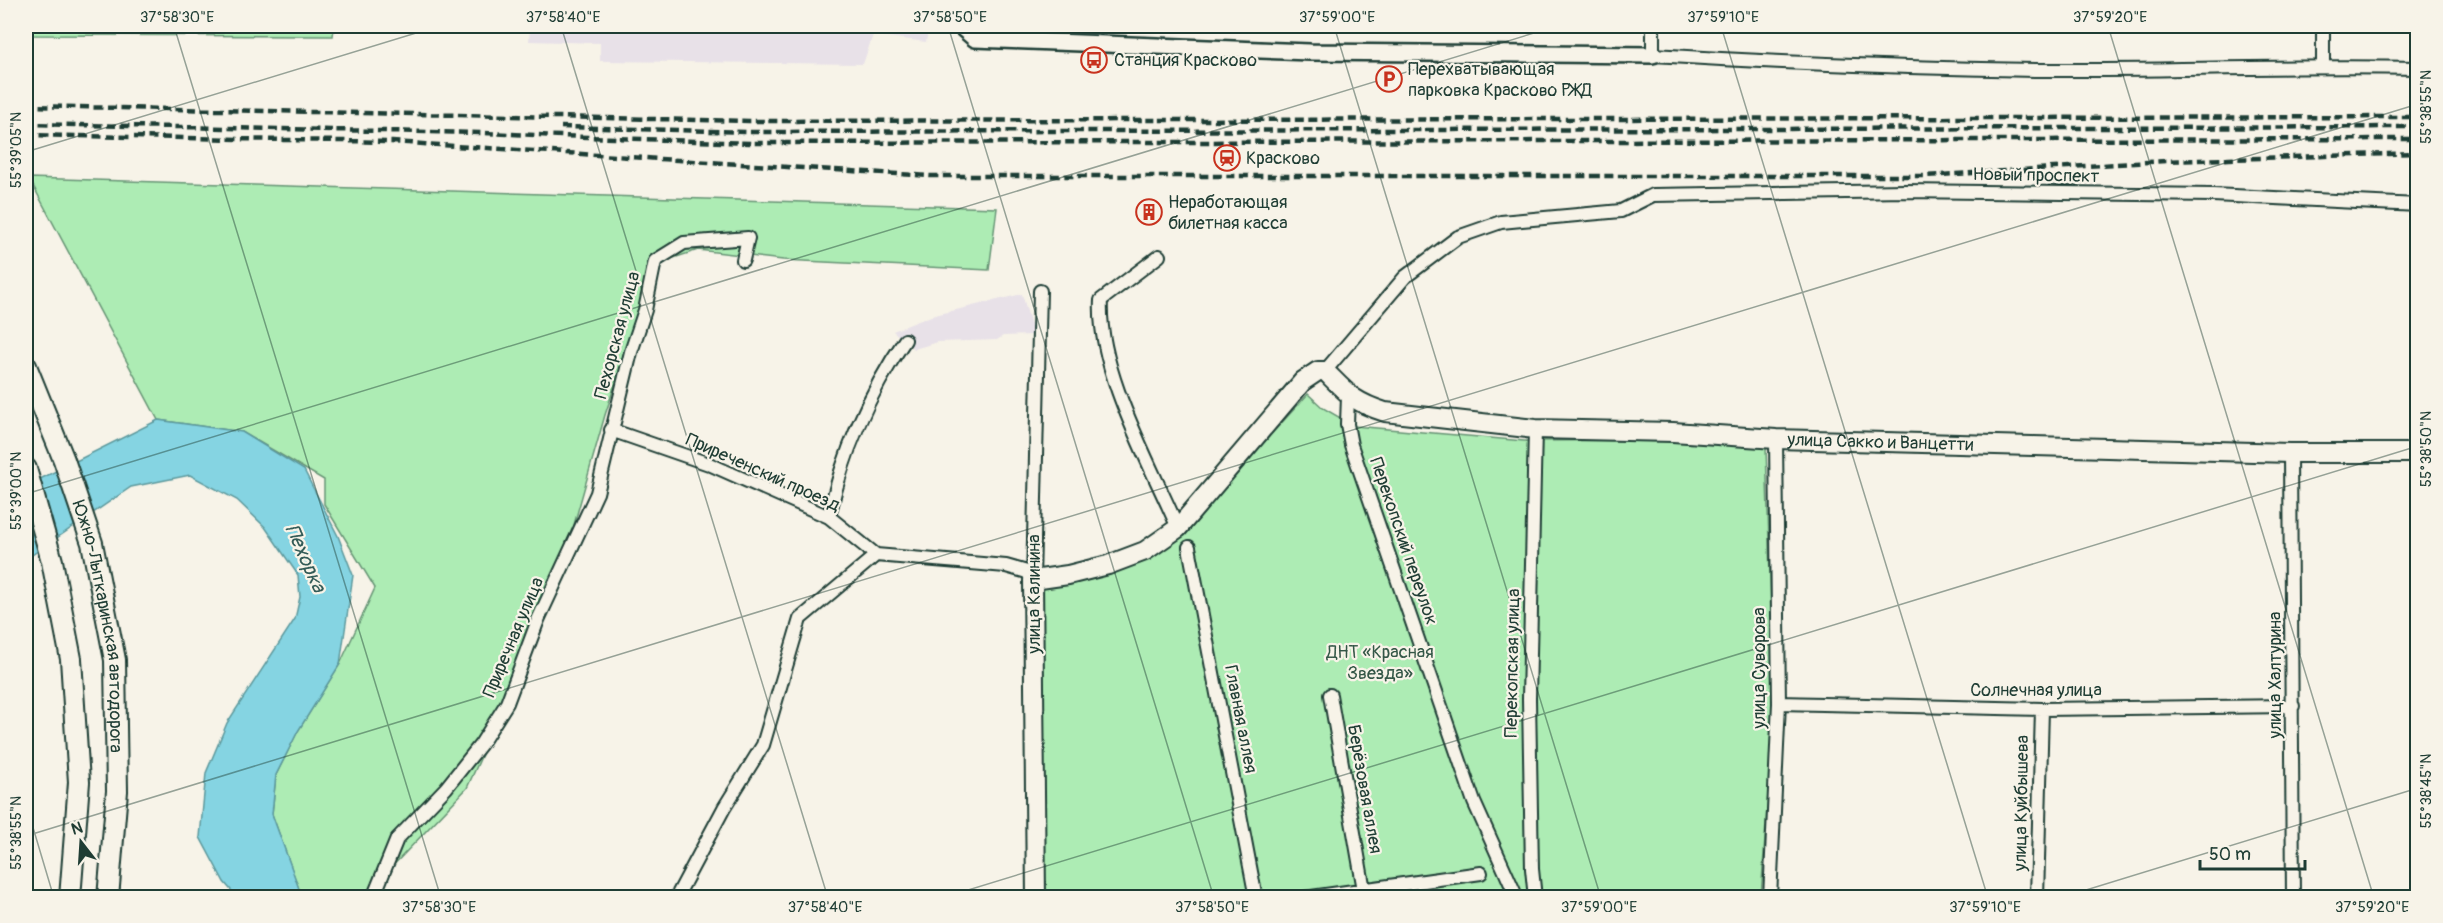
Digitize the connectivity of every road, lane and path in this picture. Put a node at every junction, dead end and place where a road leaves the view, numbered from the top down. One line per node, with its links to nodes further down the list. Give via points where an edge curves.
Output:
1 (961, 26): 4 (street, via 975,39 1310,52)
2 (1653, 26): 4 (street)
3 (2323, 26): 5 (street)
4 (1653, 54): 5 (street, via 1808,64 2036,70)
5 (2324, 66): 6 (street)
6 (2418, 68)
7 (2418, 205): 13 (street, Новый проспект, via 2213,195 1941,191 1653,195 1621,211 1501,222 1458,237 1405,277)
8 (1159, 256): 22 (street, via 1101,300 1100,314 1112,375)
9 (743, 260): 16 (street, Пехорская улица, via 748,238 684,243 655,261)
10 (1040, 291): 25 (street, улица Калинина)
11 (905, 340): 21 (street, via 888,364 850,446)
12 (26, 366): 34 (main road, Южно-Лыткаринская автодорога, via 92,543 115,660 117,791)
13 (1325, 371): 14 (main road); 22 (main road, via 1303,381)
14 (1347, 396): 15 (main road, улица Сакко и Ванцетти, via 1385,411); 40 (street, Перекопский переулок, via 1351,445 1474,802)
15 (1535, 429): 17 (main road, улица Сакко и Ванцетти); 41 (street, Перекопская улица, via 1529,699)
16 (611, 430): 21 (street, Приреченский проезд, via 709,464); 35 (street, Приречная улица, via 597,493 538,620 507,703 446,788 397,839)
17 (1776, 439): 18 (main road, улица Сакко и Ванцетти); 27 (street, улица Суворова)
18 (2290, 453): 19 (main road, улица Сакко и Ванцетти); 28 (street, улица Халтурина)
19 (2418, 453)
20 (26, 468): 33 (main road, Южно-Лыткаринская автодорога, via 52,561 71,659 79,782)
21 (830, 517): 24 (street, Приреченский проезд)
22 (1178, 528): 25 (main road, via 1145,551 1126,558 1068,575)
23 (1189, 547): 38 (street, Главная аллея)
24 (876, 555): 25 (street, via 1006,566 1026,572); 36 (street, via 800,619 763,745)
25 (1033, 580): 37 (main road, улица Калинина)
26 (1330, 695): 31 (street, Берёзовая аллея)
27 (1779, 704): 29 (street, Солнечная улица); 42 (street, улица Суворова)
28 (2293, 706): 29 (street, Солнечная улица); 44 (street, улица Халтурина)
29 (2042, 710): 43 (street, улица Куйбышева)
30 (1481, 873): 31 (street)
31 (1364, 890): 32 (street)
32 (1318, 896): 39 (street)
33 (70, 897)
34 (108, 897)
35 (373, 897)
36 (676, 897)
37 (1036, 897)
38 (1256, 897)
39 (1304, 897)
40 (1517, 897)
41 (1535, 897)
42 (1770, 897)
43 (2037, 897)
44 (2293, 897)

